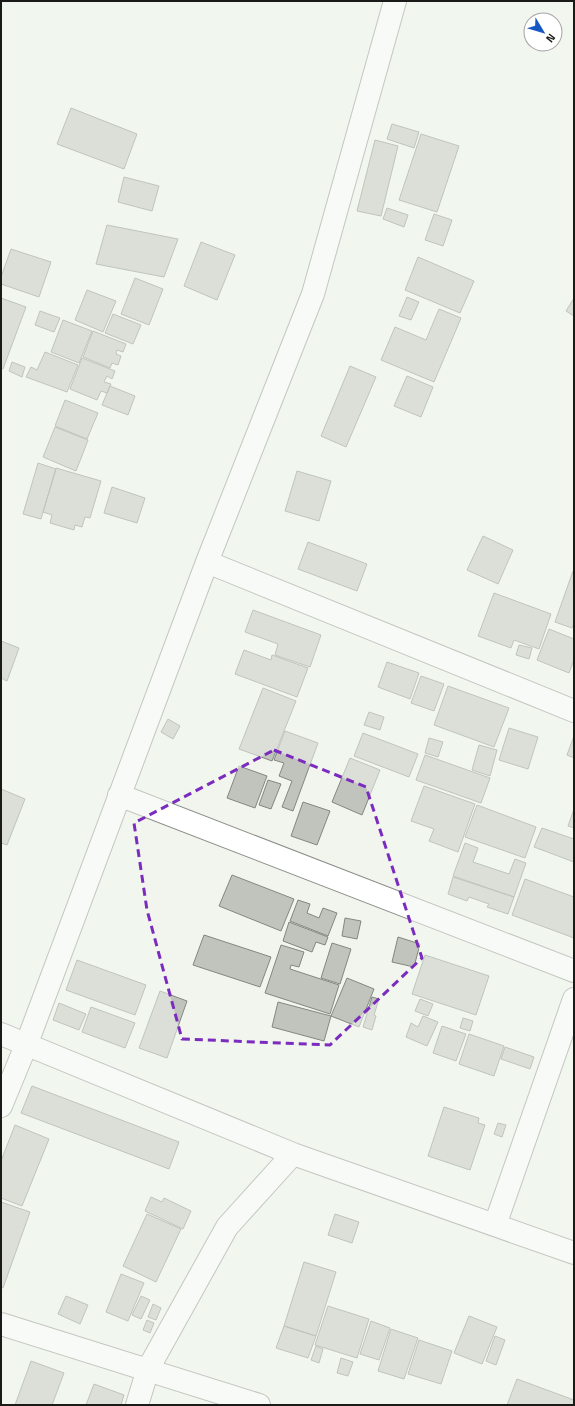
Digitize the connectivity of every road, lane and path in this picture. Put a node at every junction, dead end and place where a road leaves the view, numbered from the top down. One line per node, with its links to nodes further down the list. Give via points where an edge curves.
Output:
1 (395, 1): 2 (street, via 313,294)
2 (206, 562): 3 (street); 4 (street)
3 (574, 711)
4 (119, 795): 5 (street); 8 (street)
5 (574, 971)
6 (574, 999): 11 (street)
7 (1, 1034): 8 (street)
8 (27, 1043): 9 (street); 10 (street)
9 (1, 1106)
10 (293, 1154): 11 (street); 14 (street, via 227,1227)
11 (496, 1225): 12 (street)
12 (574, 1253)
13 (1, 1324): 14 (street)
14 (148, 1370): 15 (street); 16 (street)
15 (137, 1405)
16 (259, 1405)

